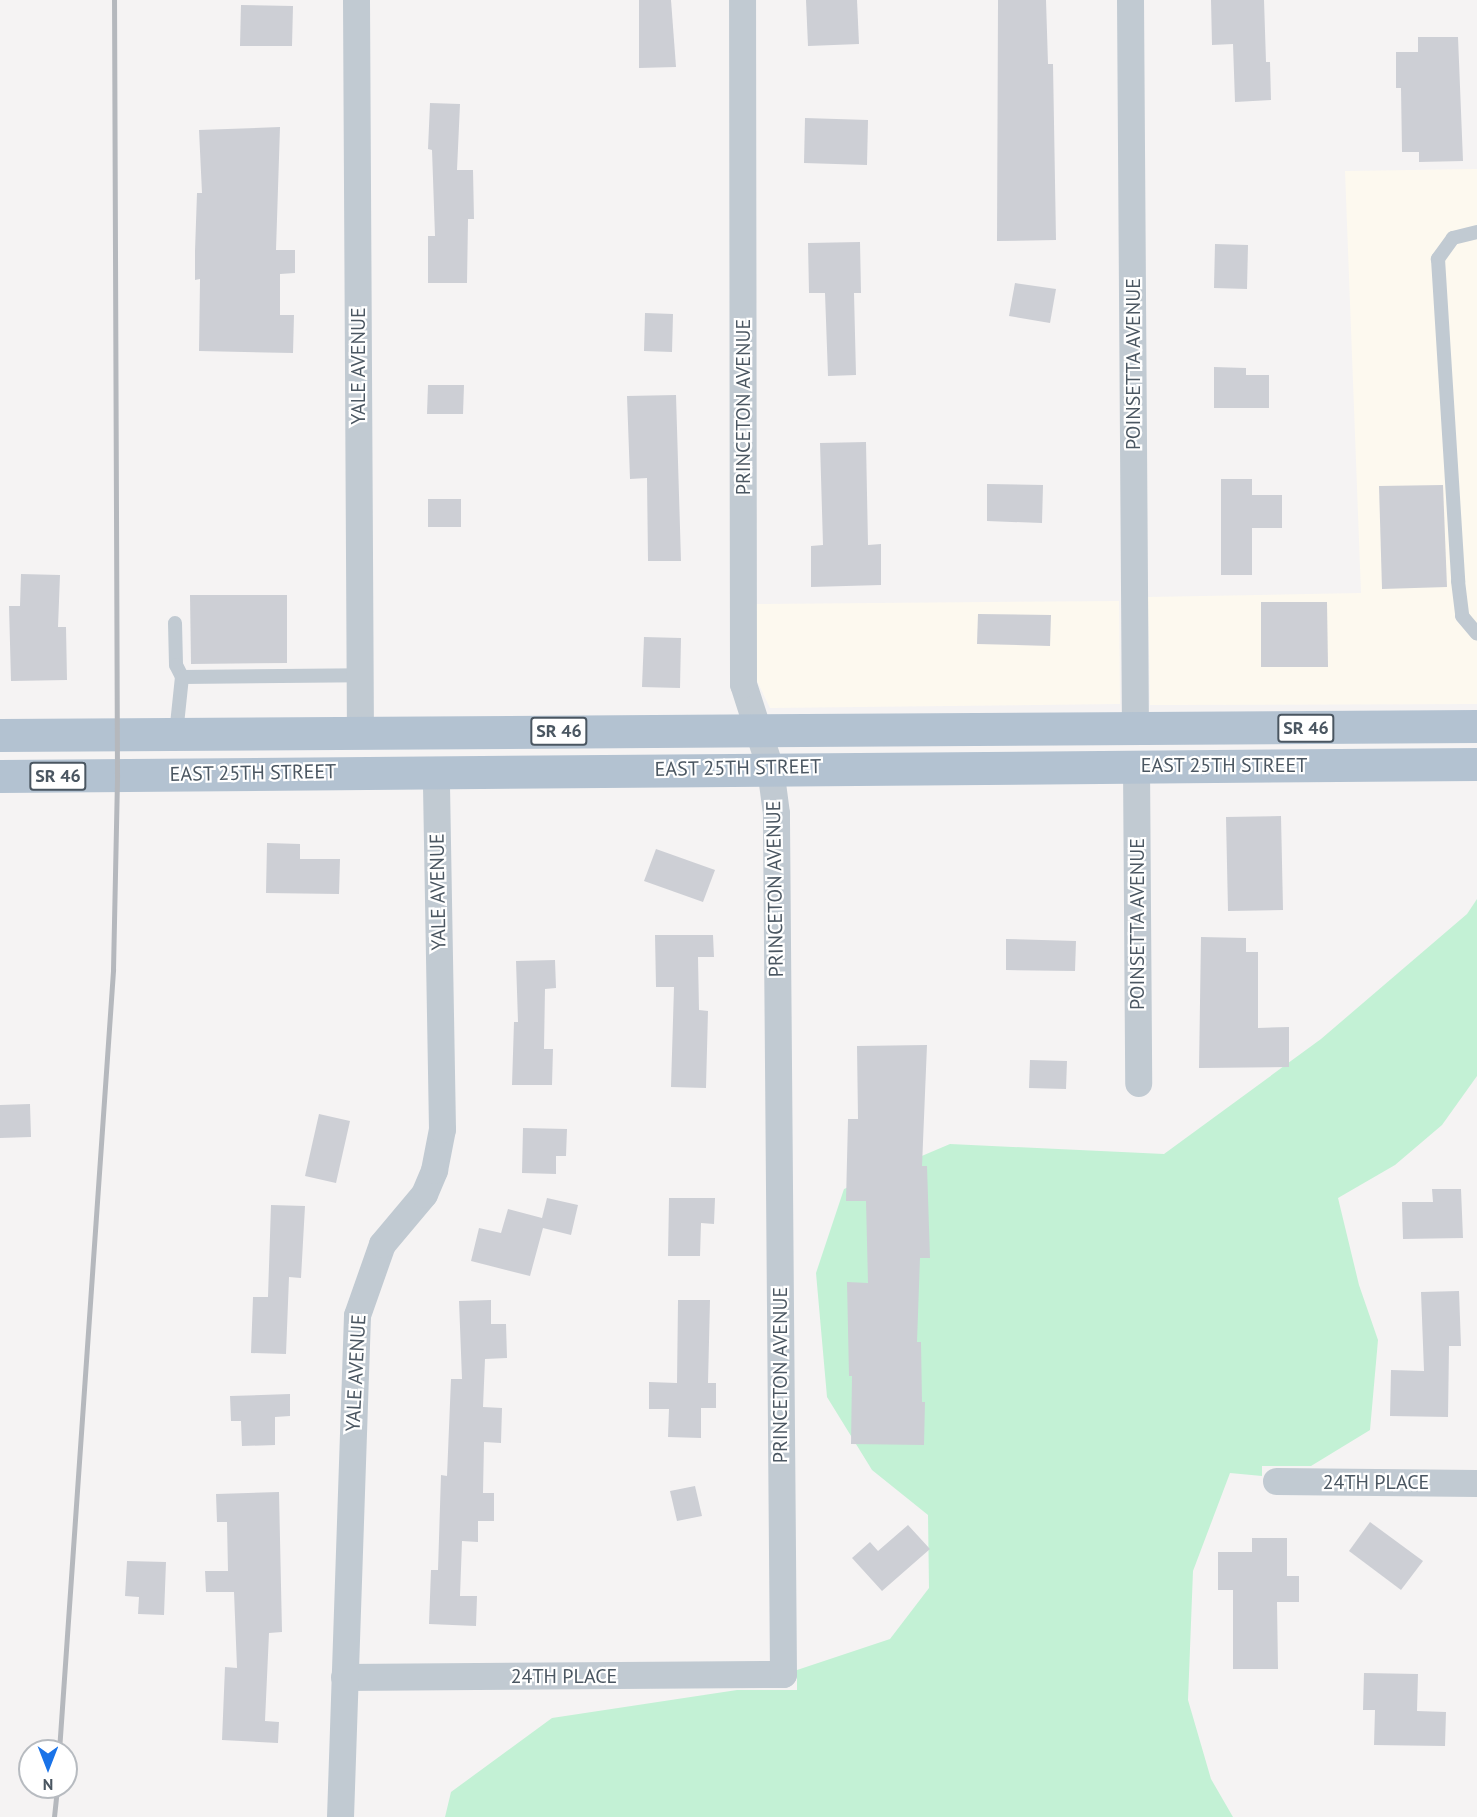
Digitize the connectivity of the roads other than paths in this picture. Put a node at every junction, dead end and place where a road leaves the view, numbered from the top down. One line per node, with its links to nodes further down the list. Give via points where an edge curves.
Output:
1 (356, 0): 7 (street, YALE AVENUE)
2 (742, 0): 12 (street, PRINCETON AVENUE, via 743,684)
3 (1130, 0): 10 (street, POINSETTA AVENUE)
4 (1477, 232): 6 (lane, via 1453,238 1438,259 1462,616)
5 (175, 623): 8 (lane, via 176,665)
6 (1477, 634)
7 (360, 675): 8 (lane); 13 (street, YALE AVENUE)
8 (182, 677): 15 (lane)
9 (1477, 726): 11 (main road, EAST 25TH STREET / SR 46)
10 (1135, 728): 11 (main road, EAST 25TH STREET / SR 46); 12 (main road, EAST 25TH STREET / SR 46)
11 (1315, 728): 19 (main road, via 1278,744 1160,746)
12 (758, 730): 13 (main road, EAST 25TH STREET / SR 46); 20 (street, PRINCETON AVENUE)
13 (360, 733): 15 (main road, EAST 25TH STREET / SR 46)
14 (81, 734): 15 (main road, EAST 25TH STREET / SR 46); 16 (main road, EAST 25TH STREET / SR 46); 17 (main road, via 37,753)
15 (176, 734)
16 (0, 735)
17 (0, 754)
18 (1477, 764): 19 (main road, EAST 25TH STREET / SR 46)
19 (1136, 765): 20 (main road, EAST 25TH STREET / SR 46); 23 (street, POINSETTA AVENUE)
20 (770, 768): 21 (main road, EAST 25TH STREET / SR 46); 26 (street, PRINCETON AVENUE, via 776,813)
21 (436, 771): 22 (main road, EAST 25TH STREET / SR 46); 27 (street, YALE AVENUE, via 442,1129 434,1170 424,1194 382,1244 357,1315)
22 (0, 776)
23 (1138, 1083)
24 (1276, 1481): 25 (street, 24TH PLACE)
25 (1477, 1483)
26 (783, 1674): 27 (street, 24TH PLACE)
27 (344, 1677): 28 (street, YALE AVENUE)
28 (340, 1817)

